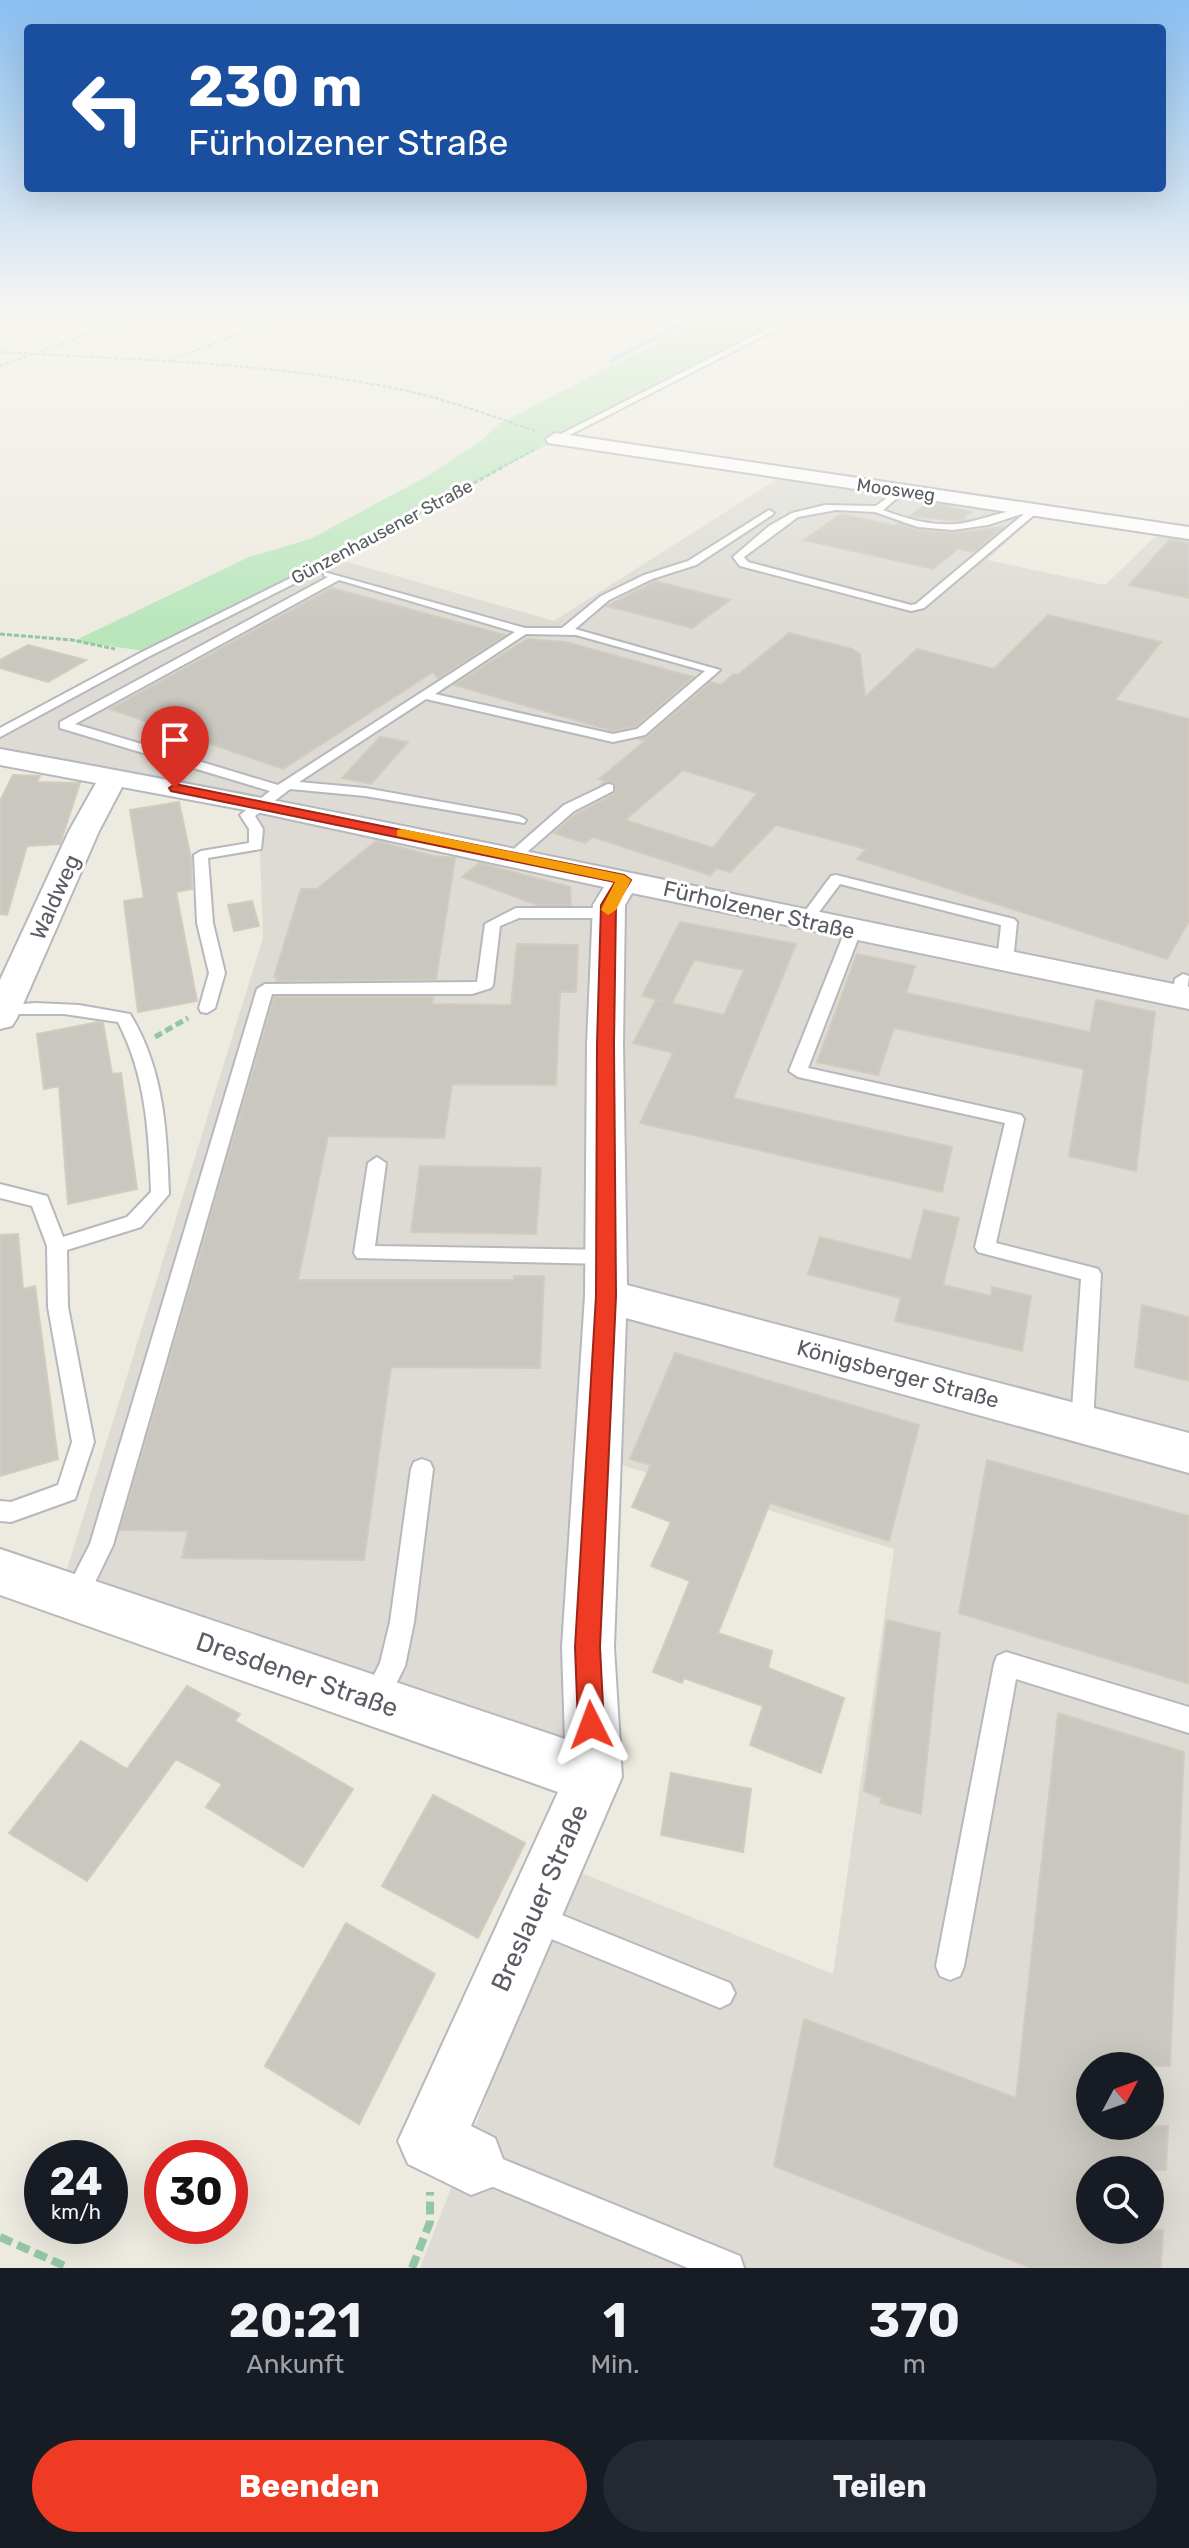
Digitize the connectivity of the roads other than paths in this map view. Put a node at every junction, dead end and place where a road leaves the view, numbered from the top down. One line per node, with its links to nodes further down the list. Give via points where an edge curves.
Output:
1 (599, 417): 2 (lane)
2 (555, 439): 3 (street, Moosweg)
3 (900, 491): 4 (lane); 5 (street, Moosweg)
4 (878, 509): 5 (lane, via 943,529); 5 (lane, via 804,512 739,560 788,578 911,608 920,606)
5 (1032, 510): 7 (street, Moosweg)
6 (769, 513): 12 (lane, via 692,563 605,598)
7 (1189, 533)
8 (349, 552): 9 (lane, Günzenhausener Straße)
9 (313, 570): 10 (lane); 14 (lane, Günzenhausener Straße)
10 (337, 577): 11 (lane); 18 (lane, via 64,725)
11 (520, 630): 12 (lane); 13 (lane); 18 (lane)
12 (564, 632): 13 (lane, via 714,670 641,732 613,738)
13 (425, 695): 18 (lane)
14 (0, 733)
15 (0, 757): 16 (street, Fürholzener Straße)
16 (113, 777): 18 (street, Fürholzener Straße); 28 (street, Waldweg)
17 (608, 788): 20 (lane, via 569,808)
18 (275, 791): 19 (lane, via 365,792); 20 (street, Fürholzener Straße); 27 (lane, via 247,815 256,829 256,846 201,855 205,923 217,973)
19 (519, 820)
20 (513, 857): 21 (street, Fürholzener Straße)
21 (624, 880): 22 (street, Breslauer Straße); 23 (street, Fürholzener Straße)
22 (608, 913): 32 (street, Breslauer Straße); 38 (lane, via 516,913 493,924 485,985 472,989 265,989 101,1545)
23 (805, 921): 24 (street, Fürholzener Straße); 25 (lane, via 836,879 1009,922)
24 (853, 931): 25 (street, Fürholzener Straße); 33 (lane, via 798,1071 1015,1119 985,1247 1091,1274)
25 (1005, 962): 26 (street, Fürholzener Straße)
26 (1184, 991)
27 (207, 1008)
28 (2, 1014): 31 (lane, via 41,1006 124,1018 140,1045 160,1145 160,1194 134,1222)
29 (377, 1163): 32 (lane, via 364,1253)
30 (0, 1191): 31 (lane, via 40,1201)
31 (57, 1246): 36 (lane, via 58,1307 83,1442 67,1492)
32 (606, 1276): 33 (street, Königsberger Straße); 41 (street, Breslauer Straße, via 588,1647)
33 (1082, 1424): 34 (street, Königsberger Straße)
34 (1189, 1453)
35 (422, 1469): 39 (lane, via 402,1622 392,1666)
36 (0, 1511)
37 (0, 1572): 38 (street, Dresdener Straße)
38 (75, 1598): 39 (street, Dresdener Straße)
39 (374, 1702): 41 (street, Dresdener Straße)
40 (1189, 1720): 43 (lane, via 1006,1664)
41 (594, 1777): 42 (street, Breslauer Straße)
42 (531, 1916): 44 (lane); 45 (street, Breslauer Straße)
43 (950, 1966)
44 (720, 1993)
45 (451, 2151): 46 (lane)
46 (728, 2268)

